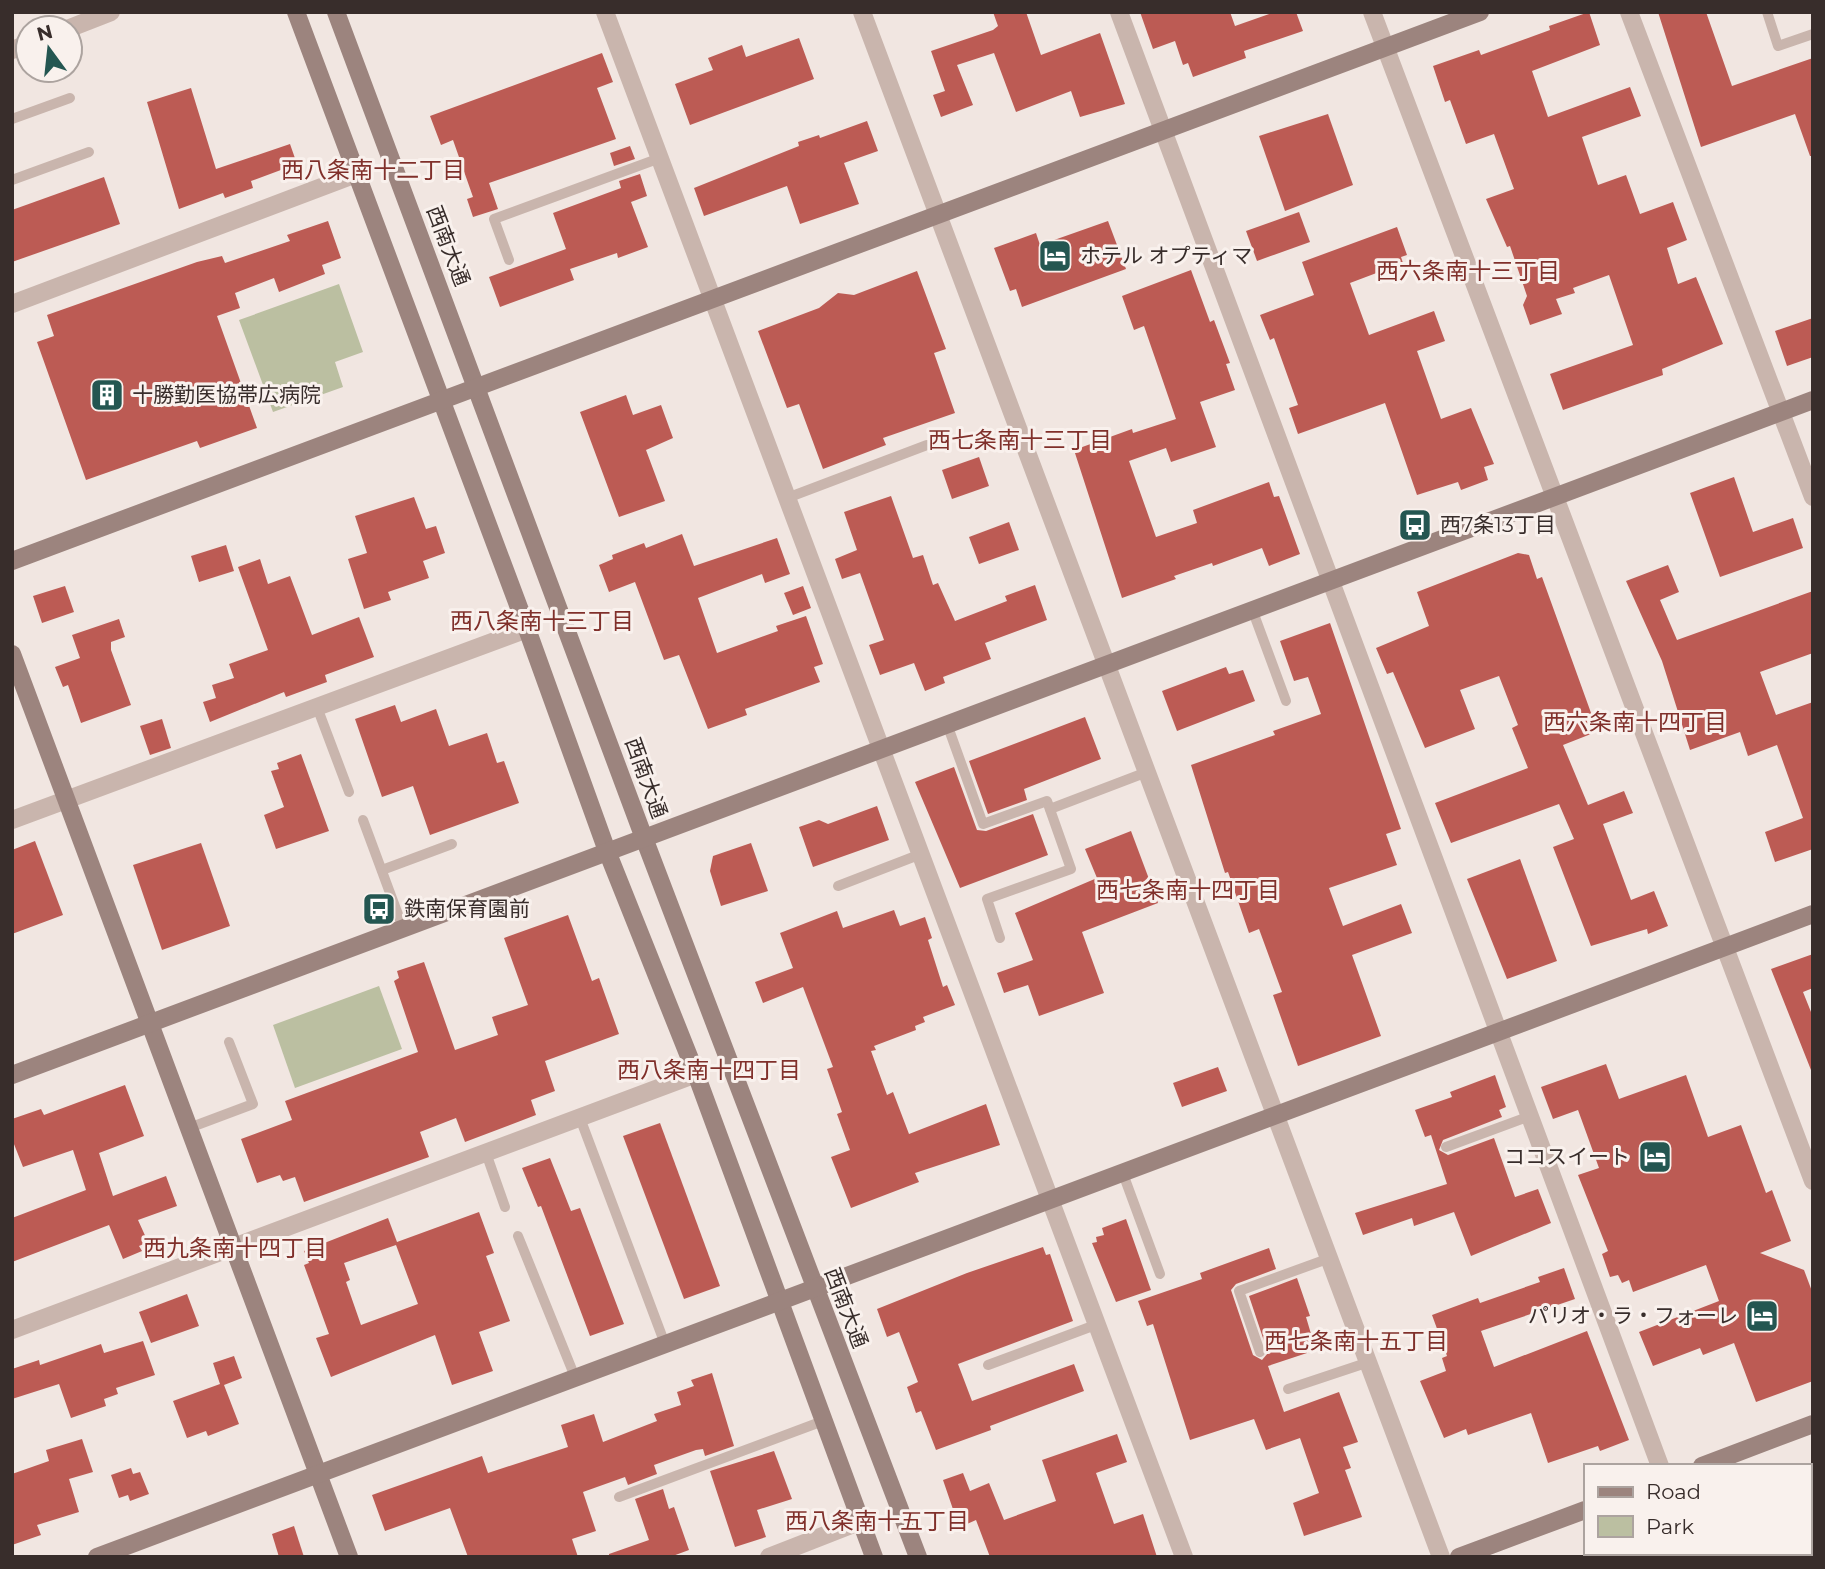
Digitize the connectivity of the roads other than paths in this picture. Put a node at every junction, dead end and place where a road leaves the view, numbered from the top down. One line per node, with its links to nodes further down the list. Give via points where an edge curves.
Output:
1 (111, 12): 11 (street)
2 (296, 12): 19 (street)
3 (336, 12): 25 (street, 西南大通)
4 (605, 12): 18 (street)
5 (862, 12): 21 (street)
6 (1119, 12): 16 (street)
7 (1372, 12): 13 (street)
8 (1480, 12): 13 (street)
9 (1629, 12): 28 (street)
10 (1767, 12): 12 (lane, via 1778,46)
11 (84, 23)
12 (1813, 34)
13 (1385, 49): 16 (street); 32 (street)
14 (70, 98): 15 (lane)
15 (12, 119)
16 (1163, 130): 21 (street); 34 (street)
17 (89, 152): 20 (lane)
18 (660, 158): 22 (lane, via 494,219); 23 (street)
19 (356, 174): 24 (street); 27 (street)
20 (12, 180)
21 (939, 215): 23 (street); 38 (street)
22 (509, 260)
23 (713, 300): 25 (street); 31 (street)
24 (12, 303)
25 (477, 387): 27 (street); 49 (street, 西南大通)
26 (1813, 400): 28 (street)
27 (441, 401): 33 (street); 36 (street)
28 (1781, 412): 30 (street); 32 (street)
29 (927, 445): 31 (lane)
30 (1813, 497)
31 (787, 498): 42 (street)
32 (1554, 498): 34 (street); 58 (street)
33 (12, 561)
34 (1332, 579): 35 (street); 60 (street)
35 (1252, 609): 38 (street); 39 (lane)
36 (527, 629): 40 (street); 51 (street)
37 (12, 654): 45 (street)
38 (1107, 665): 41 (street); 43 (street)
39 (1286, 701)
40 (317, 707): 44 (lane); 45 (street)
41 (947, 724): 42 (street); 46 (lane, via 983,824 1047,801)
42 (881, 748): 49 (street); 52 (street)
43 (1147, 772): 46 (lane); 64 (street)
44 (349, 792)
45 (65, 800): 47 (street); 59 (street)
46 (1050, 809): 57 (lane, via 1071,869 987,899)
47 (12, 820)
48 (363, 820): 53 (lane)
49 (644, 838): 51 (street); 78 (street, 西南大通)
50 (452, 844): 53 (lane)
51 (607, 852): 56 (street); 62 (street)
52 (921, 855): 54 (lane); 72 (street)
53 (382, 870): 56 (lane)
54 (838, 886)
55 (1813, 914): 58 (street)
56 (403, 928): 59 (street)
57 (1000, 938)
58 (1725, 947): 60 (street); 71 (street)
59 (150, 1023): 63 (street); 67 (street)
60 (1498, 1030): 64 (street); 65 (street)
61 (229, 1042): 67 (lane, via 253,1104)
62 (696, 1074): 66 (street); 79 (street)
63 (12, 1075)
64 (1276, 1114): 70 (street); 76 (street)
65 (1530, 1116): 68 (lane); 90 (street)
66 (580, 1118): 69 (street); 82 (lane)
67 (190, 1128): 75 (street)
68 (1446, 1147)
69 (486, 1153): 73 (lane); 75 (street)
70 (1122, 1171): 72 (street); 77 (lane)
71 (1813, 1181)
72 (1051, 1197): 78 (street); 80 (street)
73 (505, 1207)
74 (518, 1236): 86 (lane)
75 (233, 1248): 81 (street); 92 (street)
76 (1330, 1258): 83 (lane, via 1239,1291); 84 (street)
77 (1160, 1274)
78 (815, 1289): 79 (street); 100 (street, 西南大通)
79 (778, 1302): 82 (street); 88 (street)
80 (1098, 1324): 85 (lane); 101 (street)
81 (12, 1330)
82 (665, 1343): 86 (street)
83 (1260, 1352)
84 (1369, 1362): 87 (lane); 102 (street)
85 (988, 1365)
86 (575, 1377): 92 (street)
87 (1288, 1389)
88 (823, 1421): 93 (lane); 95 (street)
89 (1813, 1424): 91 (street)
90 (1659, 1464)
91 (1707, 1464)
92 (318, 1473): 96 (street); 97 (street)
93 (619, 1497)
94 (1584, 1510): 103 (street)
95 (861, 1521): 98 (street); 99 (street)
96 (97, 1557)
97 (349, 1557)
98 (769, 1557)
99 (874, 1557)
100 (918, 1557)
101 (1184, 1557)
102 (1441, 1557)
103 (1459, 1557)

